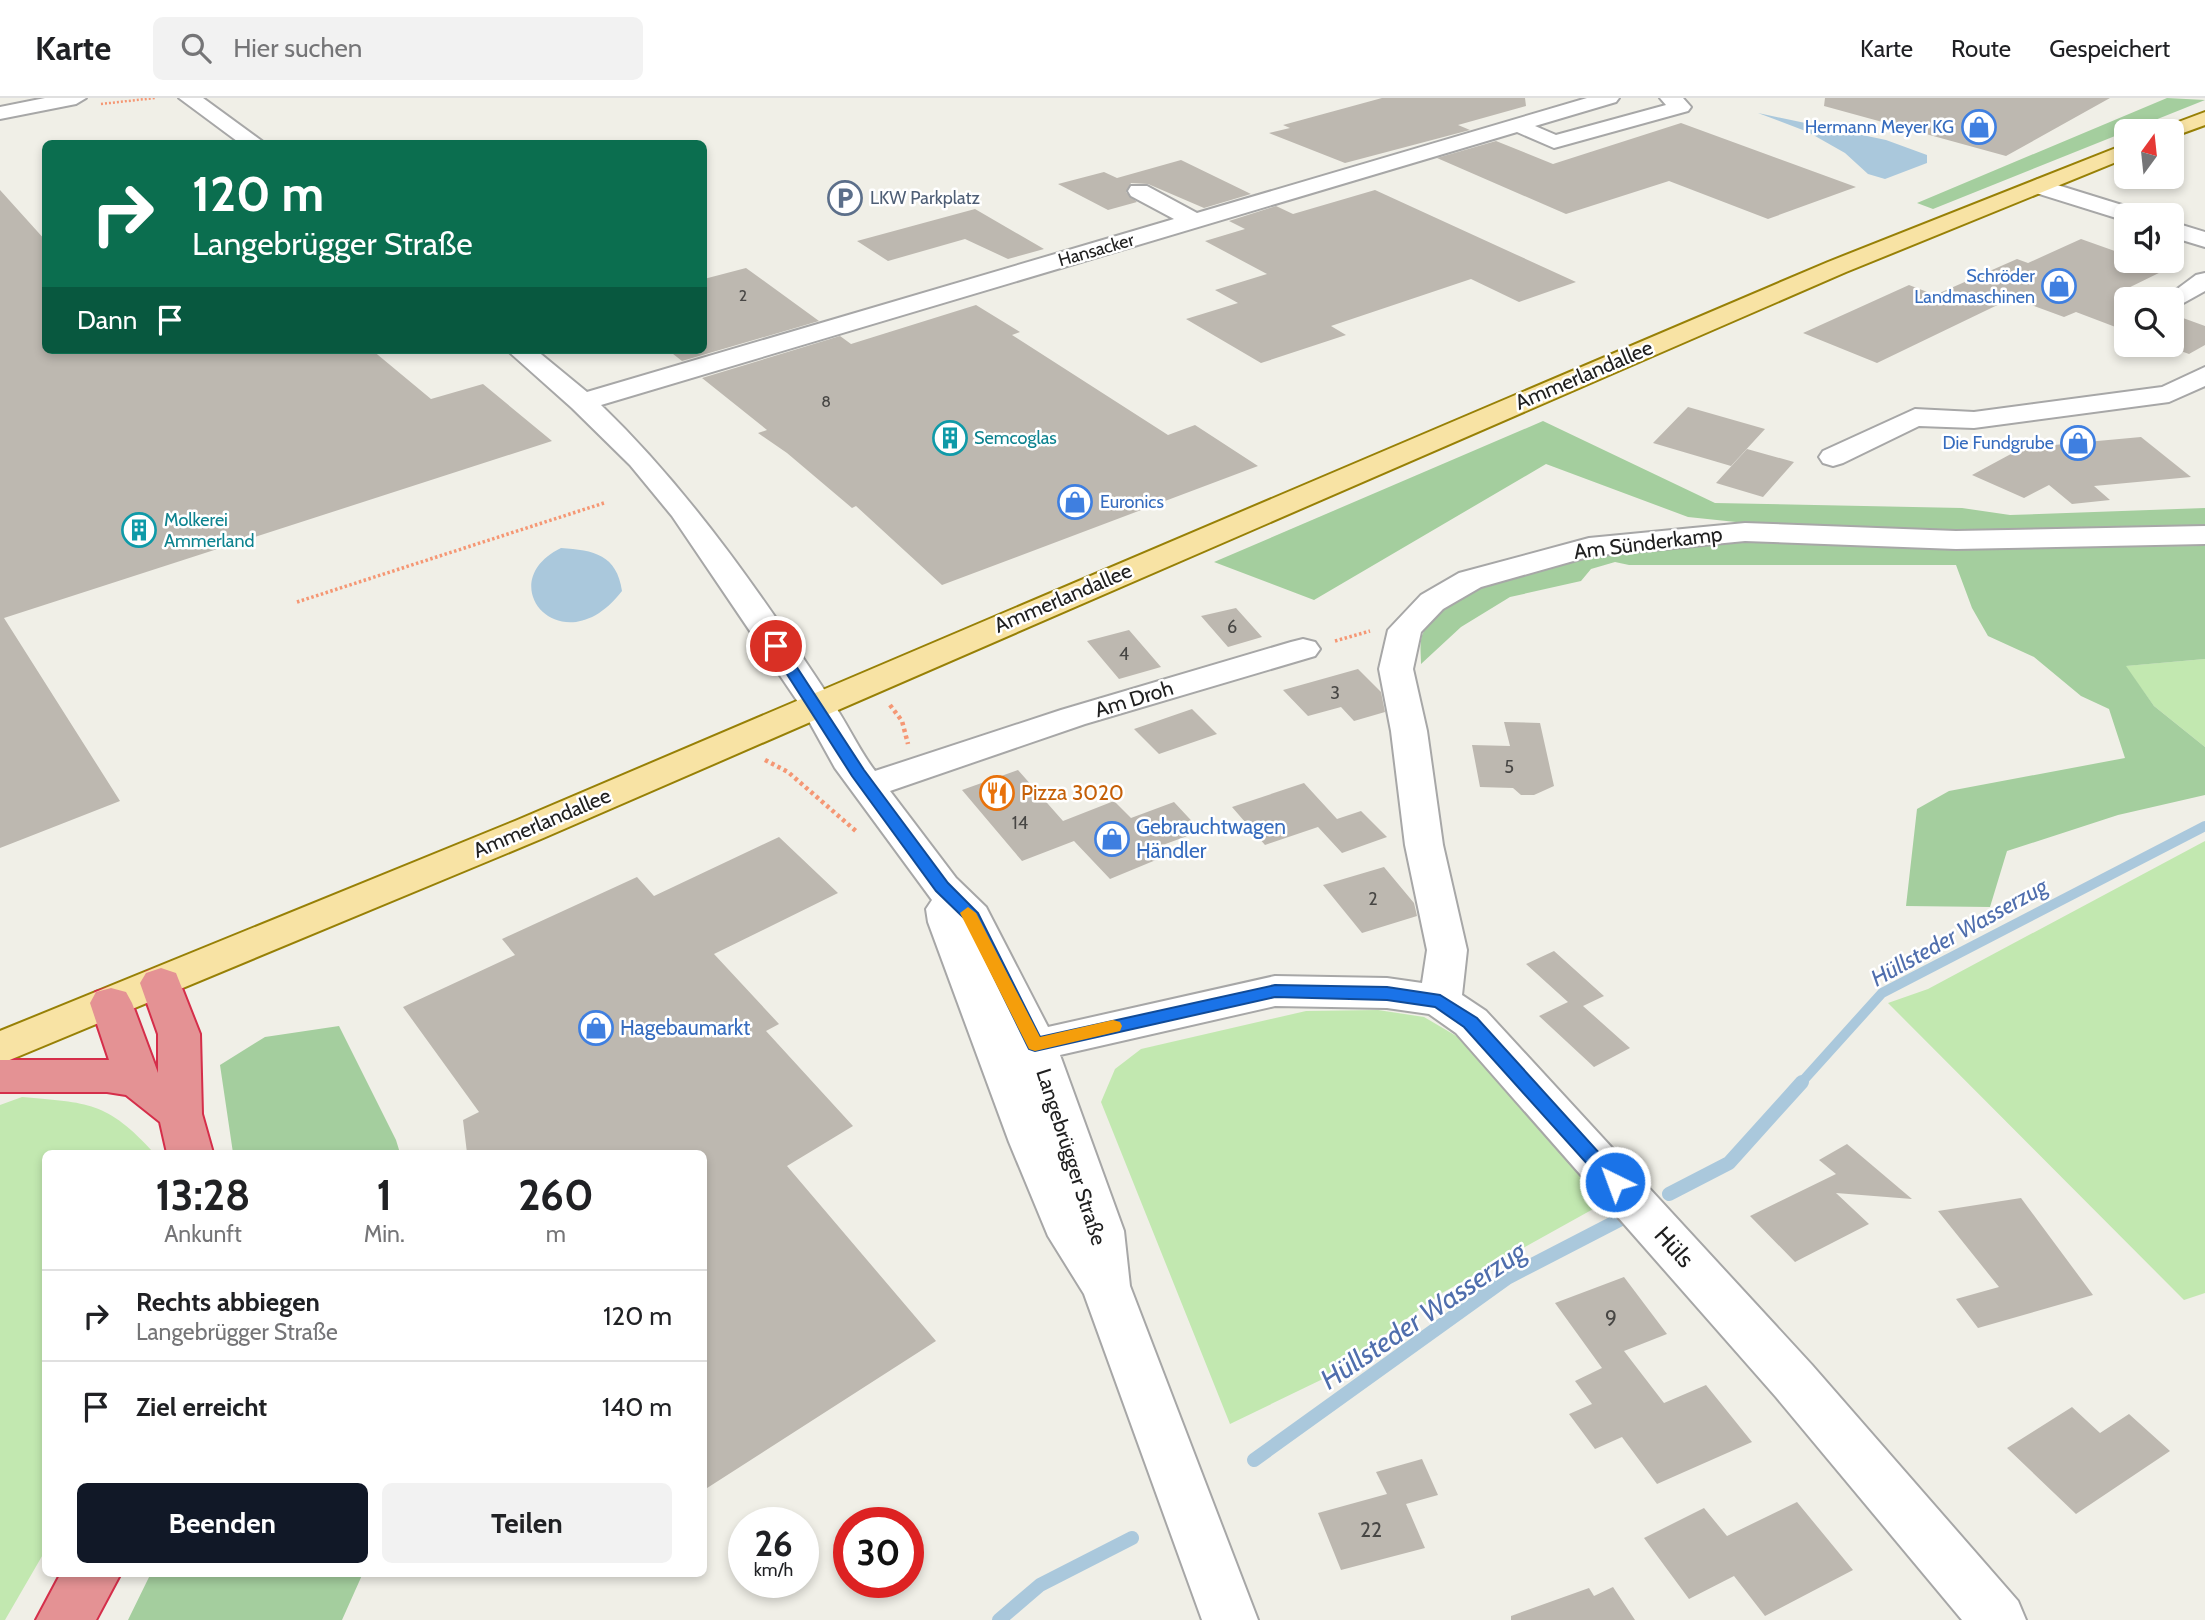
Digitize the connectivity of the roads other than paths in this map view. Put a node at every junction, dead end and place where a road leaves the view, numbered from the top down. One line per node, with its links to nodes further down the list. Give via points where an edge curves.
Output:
1 (76, 98): 5 (street)
2 (189, 98): 10 (street)
3 (1609, 98): 8 (street, Hansacker)
4 (1670, 98): 8 (street, via 1681,107 1554,142)
5 (31, 102): 6 (street)
6 (0, 113)
7 (2205, 118): 9 (main road)
8 (1518, 126): 15 (street, Hansacker)
9 (2184, 126)
10 (250, 140)
11 (2114, 155): 12 (main road, Ammerlandallee)
12 (2038, 186): 14 (street); 26 (main road, Ammerlandallee, via 1837,267)
13 (1139, 191): 15 (street)
14 (2114, 210)
15 (1195, 221): 22 (street, Hansacker)
16 (2184, 233): 17 (street)
17 (2205, 240)
18 (2205, 280): 19 (street)
19 (2184, 294)
20 (525, 354): 22 (street, Langebrügger Straße)
21 (2205, 374): 23 (street, via 2169,394 1974,420 1915,417)
22 (582, 401): 26 (street, Langebrügger Straße, via 683,510)
23 (1833, 457)
24 (2205, 535): 29 (street, Am Sünderkamp, via 1956,540 1745,532 1589,547 1470,580 1432,601 1405,630 1395,669 1409,731 1424,845 1447,950)
25 (1303, 649): 27 (street, Am Droh, via 1073,717)
26 (817, 705): 27 (street, Langebrügger Straße); 28 (main road, Ammerlandallee)
27 (882, 781): 32 (street, Langebrügger Straße, via 942,887 948,922)
28 (161, 983): 30 (main road, Ammerlandallee); 35 (highway, via 179,1034)
29 (1440, 1001): 32 (street, Hüls, via 1387,993 1275,991); 39 (street, Hüls, via 1471,1023 1499,1053 1794,1381)
30 (111, 1003): 31 (main road, Ammerlandallee); 34 (highway)
31 (0, 1048)
32 (1017, 1049): 38 (street, Langebrügger Straße, via 1032,1142 1072,1236 1106,1286)
33 (0, 1076): 34 (highway, via 107,1076)
34 (138, 1081): 35 (highway)
35 (185, 1134)
36 (91, 1577): 37 (highway)
37 (64, 1620)
38 (1230, 1620)
39 (1998, 1620)

